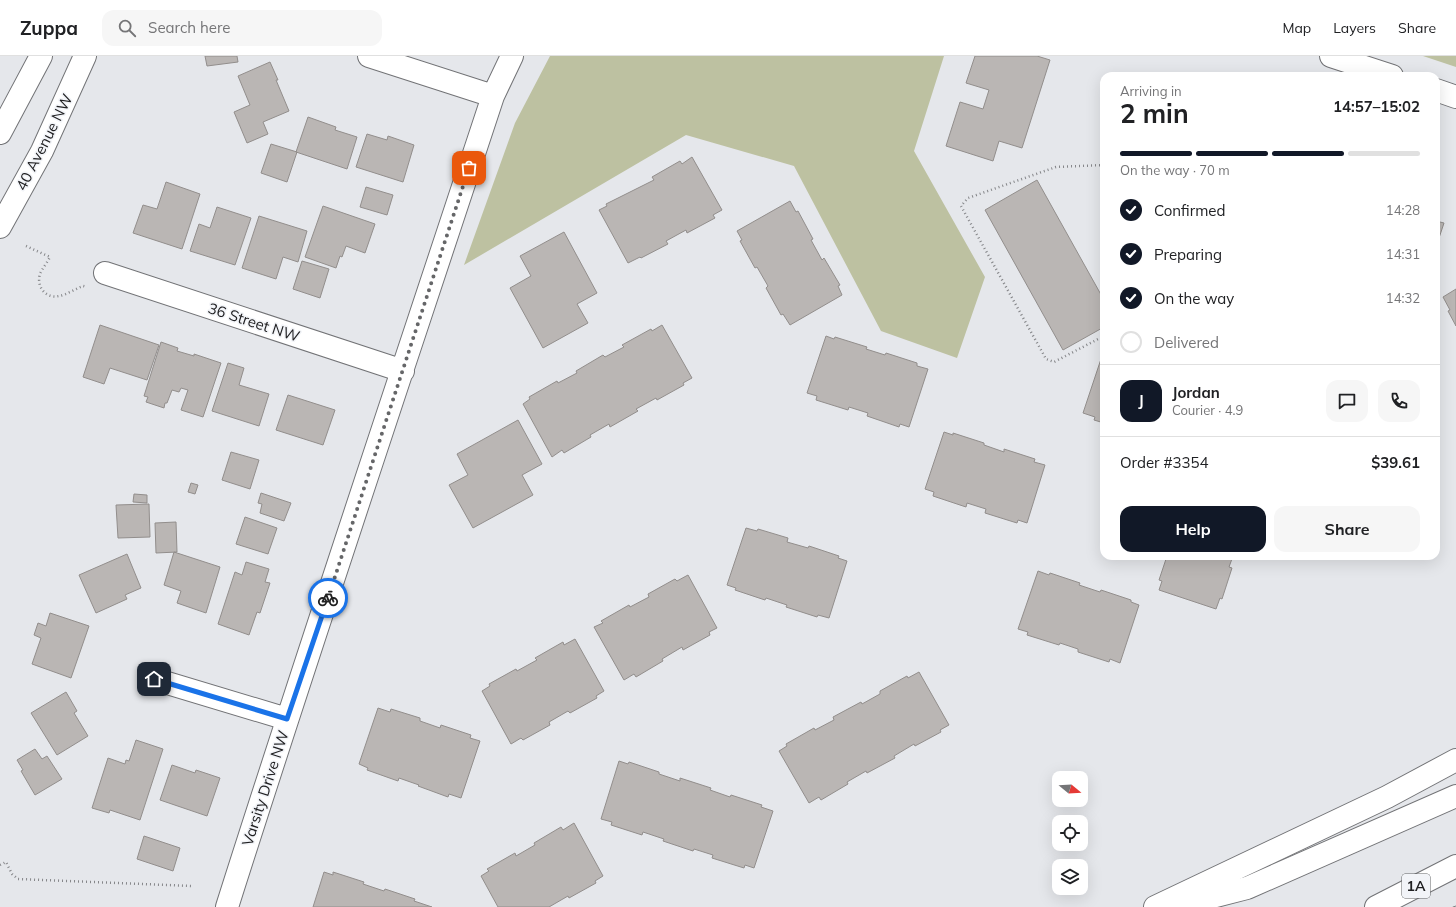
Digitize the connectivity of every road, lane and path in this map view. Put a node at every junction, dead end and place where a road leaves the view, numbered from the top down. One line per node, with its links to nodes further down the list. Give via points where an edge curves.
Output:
1 (40, 56): 10 (main road)
2 (85, 56): 12 (main road, 40 Avenue NW, via 42,151)
3 (369, 56): 8 (main road)
4 (512, 56): 8 (main road, Varsity Drive NW)
5 (1331, 56): 6 (main road)
6 (1380, 72)
7 (1440, 91): 9 (main road)
8 (493, 96): 17 (main road, Varsity Drive NW)
9 (1456, 97)
10 (0, 133)
11 (1100, 164): 16 (path, via 1056,167 968,198 961,206 1046,359 1054,362)
12 (0, 227)
13 (26, 246): 15 (path, via 50,257 40,275 40,285 48,296 59,296 82,286)
14 (105, 273): 17 (main road, 36 Street NW)
15 (87, 287)
16 (1100, 338)
17 (403, 371): 19 (main road, Varsity Drive NW)
18 (154, 679): 19 (main road)
19 (287, 719): 25 (main road, Varsity Drive NW)
20 (1456, 760): 26 (main road, via 1387,797)
21 (1456, 796): 27 (main road, via 1247,888)
22 (0, 865): 24 (path, via 6,862 12,874 18,879)
23 (1456, 866): 28 (main road, 1A)
24 (192, 886)
25 (227, 907)
26 (1154, 907)
27 (1173, 907)
28 (1376, 907)

